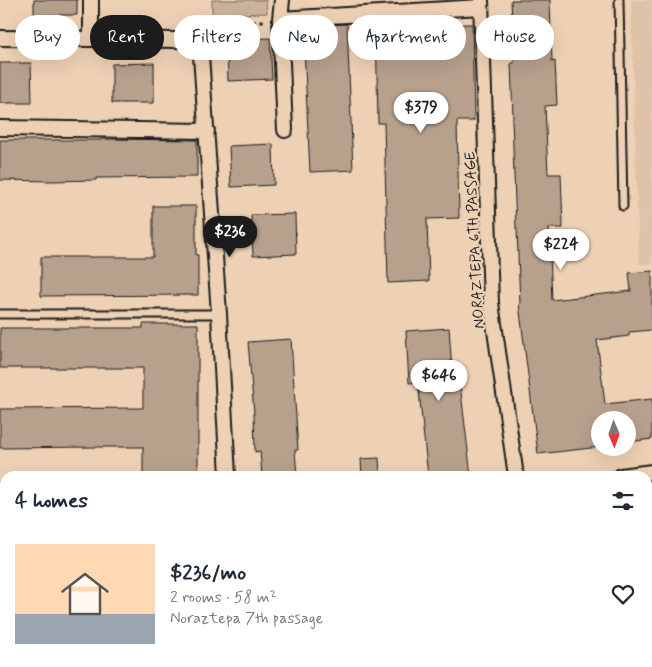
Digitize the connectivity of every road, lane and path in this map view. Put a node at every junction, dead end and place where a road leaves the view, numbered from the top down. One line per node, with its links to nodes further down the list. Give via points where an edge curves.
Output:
1 (91, 0): 5 (street)
2 (282, 0): 6 (street)
3 (619, 0): 15 (lane)
4 (481, 4): 7 (street); 19 (street, NORAZTEPA 6TH PASSAGE, via 491,303)
5 (91, 15)
6 (280, 15)
7 (338, 15)
8 (0, 38): 9 (street)
9 (90, 39)
10 (201, 60): 14 (street)
11 (282, 60): 13 (street)
12 (0, 128): 14 (street)
13 (285, 130)
14 (207, 131): 17 (street)
15 (623, 206)
16 (0, 314): 17 (lane)
17 (219, 314): 18 (street)
18 (228, 471)
19 (515, 471)

